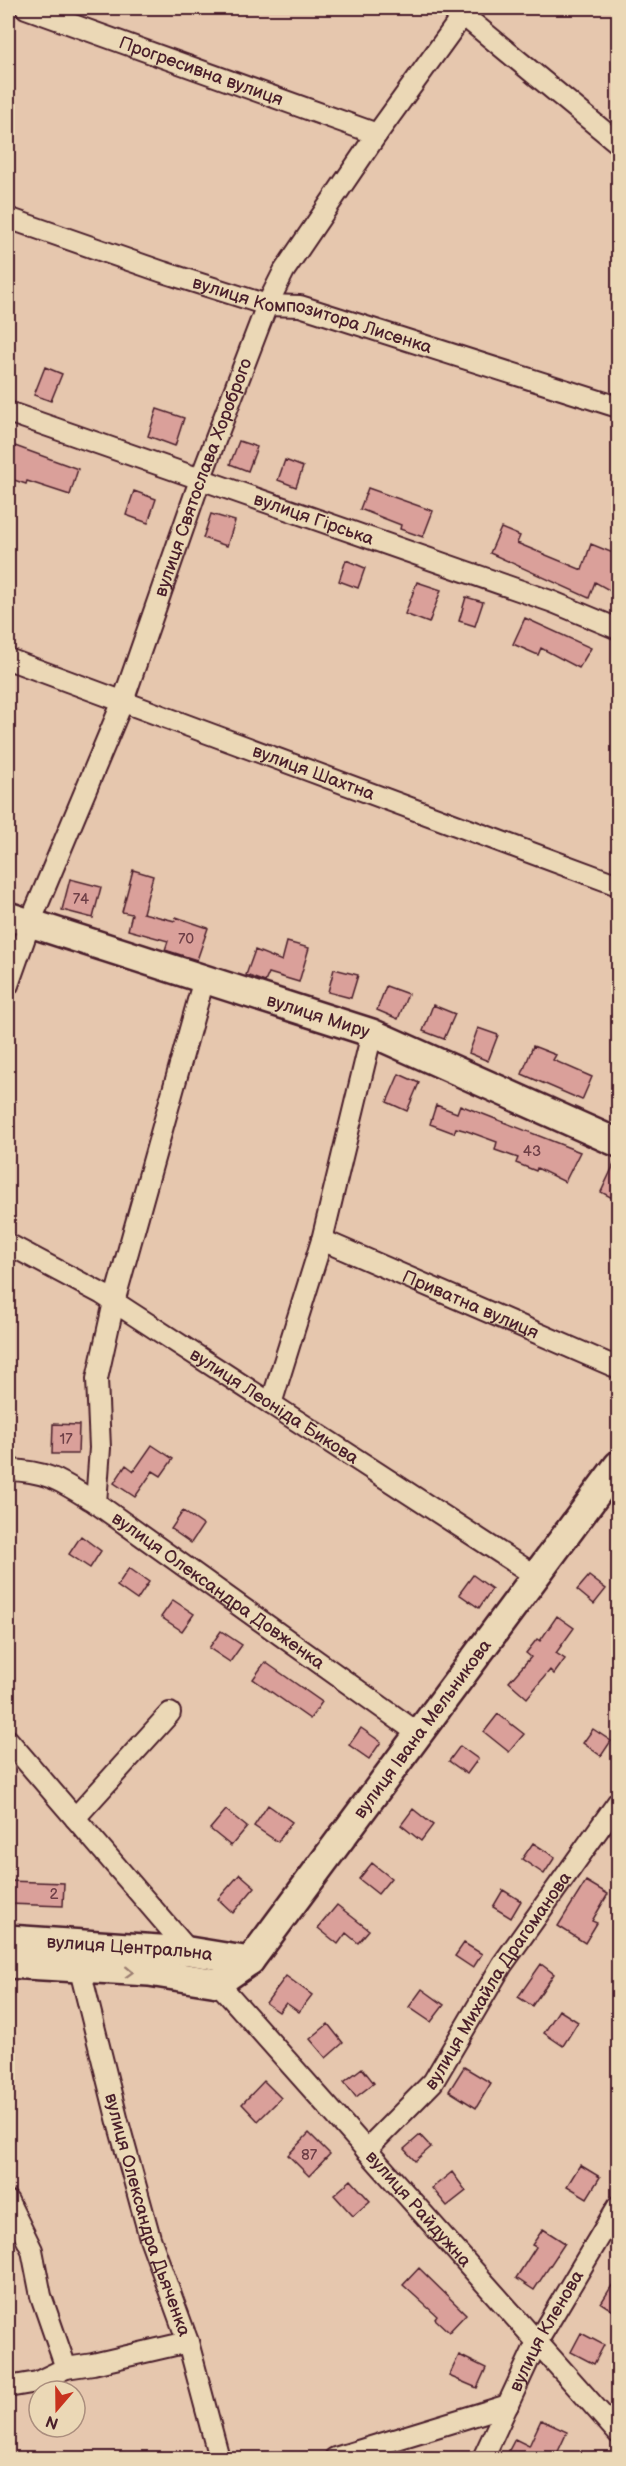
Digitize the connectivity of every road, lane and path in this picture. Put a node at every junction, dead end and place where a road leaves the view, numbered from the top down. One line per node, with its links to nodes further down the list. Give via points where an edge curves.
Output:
1 (26, 8): 3 (street, Прогресивна вулиця)
2 (466, 11): 3 (street, вулиця Святослава Хороброго); 4 (street)
3 (377, 134): 6 (street, вулиця Святослава Хороброго, via 284,271)
4 (618, 143)
5 (8, 218): 6 (street, вулиця Композитора Лисенка)
6 (267, 304): 7 (street, вулиця Композитора Лисенка, via 300,306); 9 (street, вулиця Святослава Хороброго)
7 (618, 407)
8 (8, 412): 9 (street, вулиця Гірська)
9 (200, 480): 10 (street, вулиця Гірська, via 553,602); 12 (street, вулиця Святослава Хороброго)
10 (618, 629)
11 (8, 659): 12 (street, вулиця Шахтна)
12 (123, 700): 13 (street, вулиця Шахтна); 14 (street, вулиця Святослава Хороброго)
13 (618, 885)
14 (19, 919): 15 (street, вулиця Миру); 16 (street, вулиця Святослава Хороброго)
15 (204, 979): 17 (street, вулиця Миру); 21 (street)
16 (8, 985)
17 (372, 1033): 18 (street, вулиця Миру); 19 (street)
18 (618, 1143)
19 (322, 1240): 22 (street, Приватна вулиця); 23 (street)
20 (8, 1244): 21 (street, вулиця Леоніда Бикова)
21 (114, 1302): 23 (street, вулиця Леоніда Бикова); 26 (street, via 97,1379 100,1448)
22 (618, 1368)
23 (271, 1404): 27 (street, вулиця Леоніда Бикова)
24 (618, 1465): 27 (street, вулиця Івана Мельникова)
25 (8, 1470): 26 (street, вулиця Олександра Довженка, via 52,1476)
26 (96, 1503): 29 (street, вулиця Олександра Довженка)
27 (536, 1576): 29 (street, вулиця Івана Мельникова)
28 (170, 1713): 32 (street)
29 (419, 1734): 35 (street, вулиця Івана Мельникова)
30 (8, 1740): 32 (street)
31 (618, 1802): 39 (street, вулиця Михайла Драгоманова, via 502,1965 434,2082)
32 (75, 1818): 34 (street)
33 (8, 1939): 34 (street, вулиця Центральна)
34 (189, 1951): 35 (street, вулиця Центральна); 38 (street)
35 (250, 1961): 38 (street, вулиця Івана Мельникова)
36 (8, 1964): 37 (street, вулиця Центральна)
37 (80, 1970): 38 (street, вулиця Центральна, one-way to 38, via 149,1972); 42 (street, вулиця Олександра Дьяченка, via 150,2238)
38 (218, 1983): 39 (street, вулиця Райдужна)
39 (366, 2150): 43 (street, вулиця Райдужна)
40 (8, 2201): 44 (street, via 32,2250 41,2296)
41 (618, 2206): 43 (street, вулиця Кленова)
42 (188, 2342): 44 (street); 48 (street, вулиця Олександра Дьяченка)
43 (537, 2342): 46 (street, вулиця Кленова); 47 (street, вулиця Райдужна)
44 (66, 2368): 45 (street, via 37,2382)
45 (8, 2387)
46 (508, 2405): 49 (street); 50 (street, вулиця Кленова)
47 (618, 2433)
48 (219, 2458)
49 (335, 2458)
50 (483, 2458)

